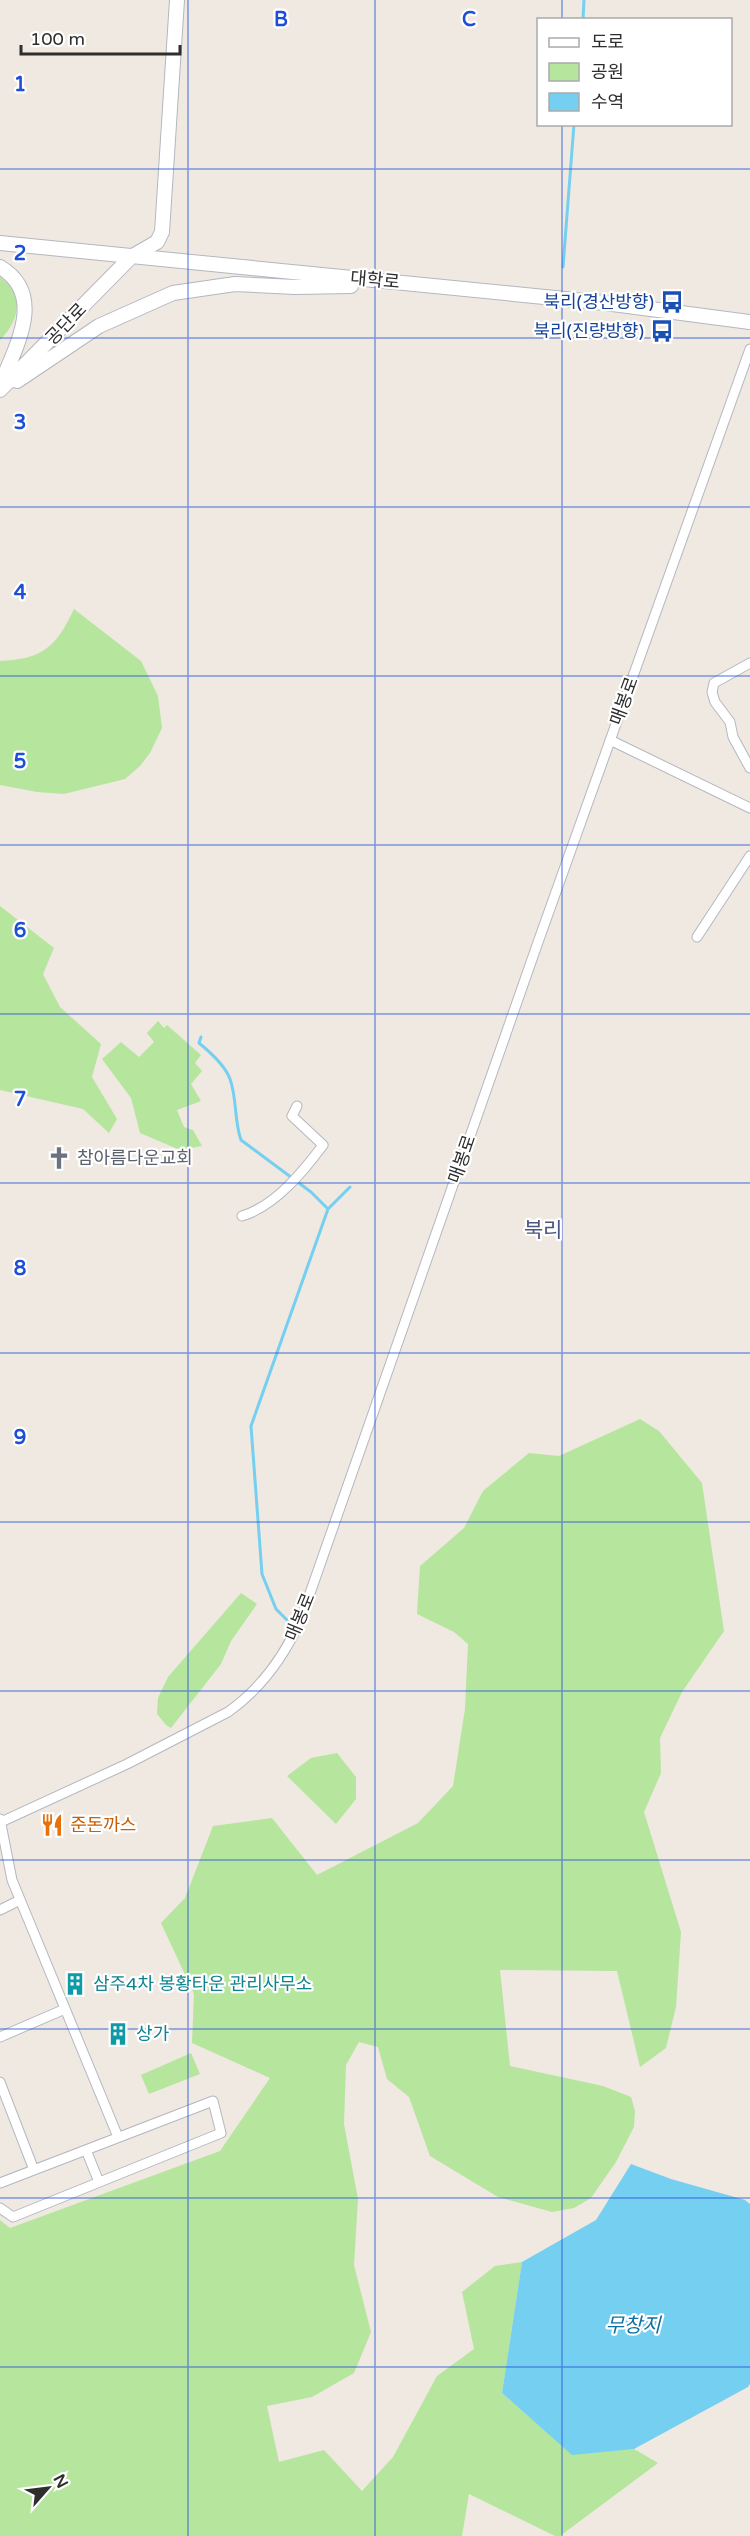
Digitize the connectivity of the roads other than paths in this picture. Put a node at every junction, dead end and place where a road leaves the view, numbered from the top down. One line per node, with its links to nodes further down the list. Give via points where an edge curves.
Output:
1 (177, 0): 3 (main road, 공단로, via 162,232 157,242)
2 (0, 243): 3 (main road, 대학로)
3 (131, 257): 5 (main road, 대학로); 8 (main road, 공단로)
4 (0, 267): 8 (main road, via 24,293 25,314)
5 (418, 284): 6 (main road, 대학로); 8 (main road, via 235,284 173,293 99,326)
6 (750, 322)
7 (750, 349): 10 (street, 매봉로)
8 (0, 389)
9 (750, 663): 11 (street, via 714,683 712,692)
10 (610, 740): 12 (street); 17 (street, 매봉로, via 294,1634 267,1678 228,1712 128,1764)
11 (750, 768)
12 (750, 808)
13 (750, 856): 14 (street)
14 (697, 937)
15 (297, 1106): 16 (street, via 292,1116 323,1144 296,1178 255,1212)
16 (242, 1216)
17 (0, 1820): 18 (street)
18 (20, 1900): 19 (street); 20 (street)
19 (0, 1910)
20 (65, 2009): 21 (street); 23 (street)
21 (0, 2037)
22 (0, 2082): 25 (street)
23 (118, 2137): 24 (street); 27 (street, via 213,2101 221,2133)
24 (86, 2150): 25 (street); 27 (street)
25 (34, 2170): 26 (street)
26 (0, 2182)
27 (99, 2182): 28 (street, via 13,2217)
28 (0, 2208)

